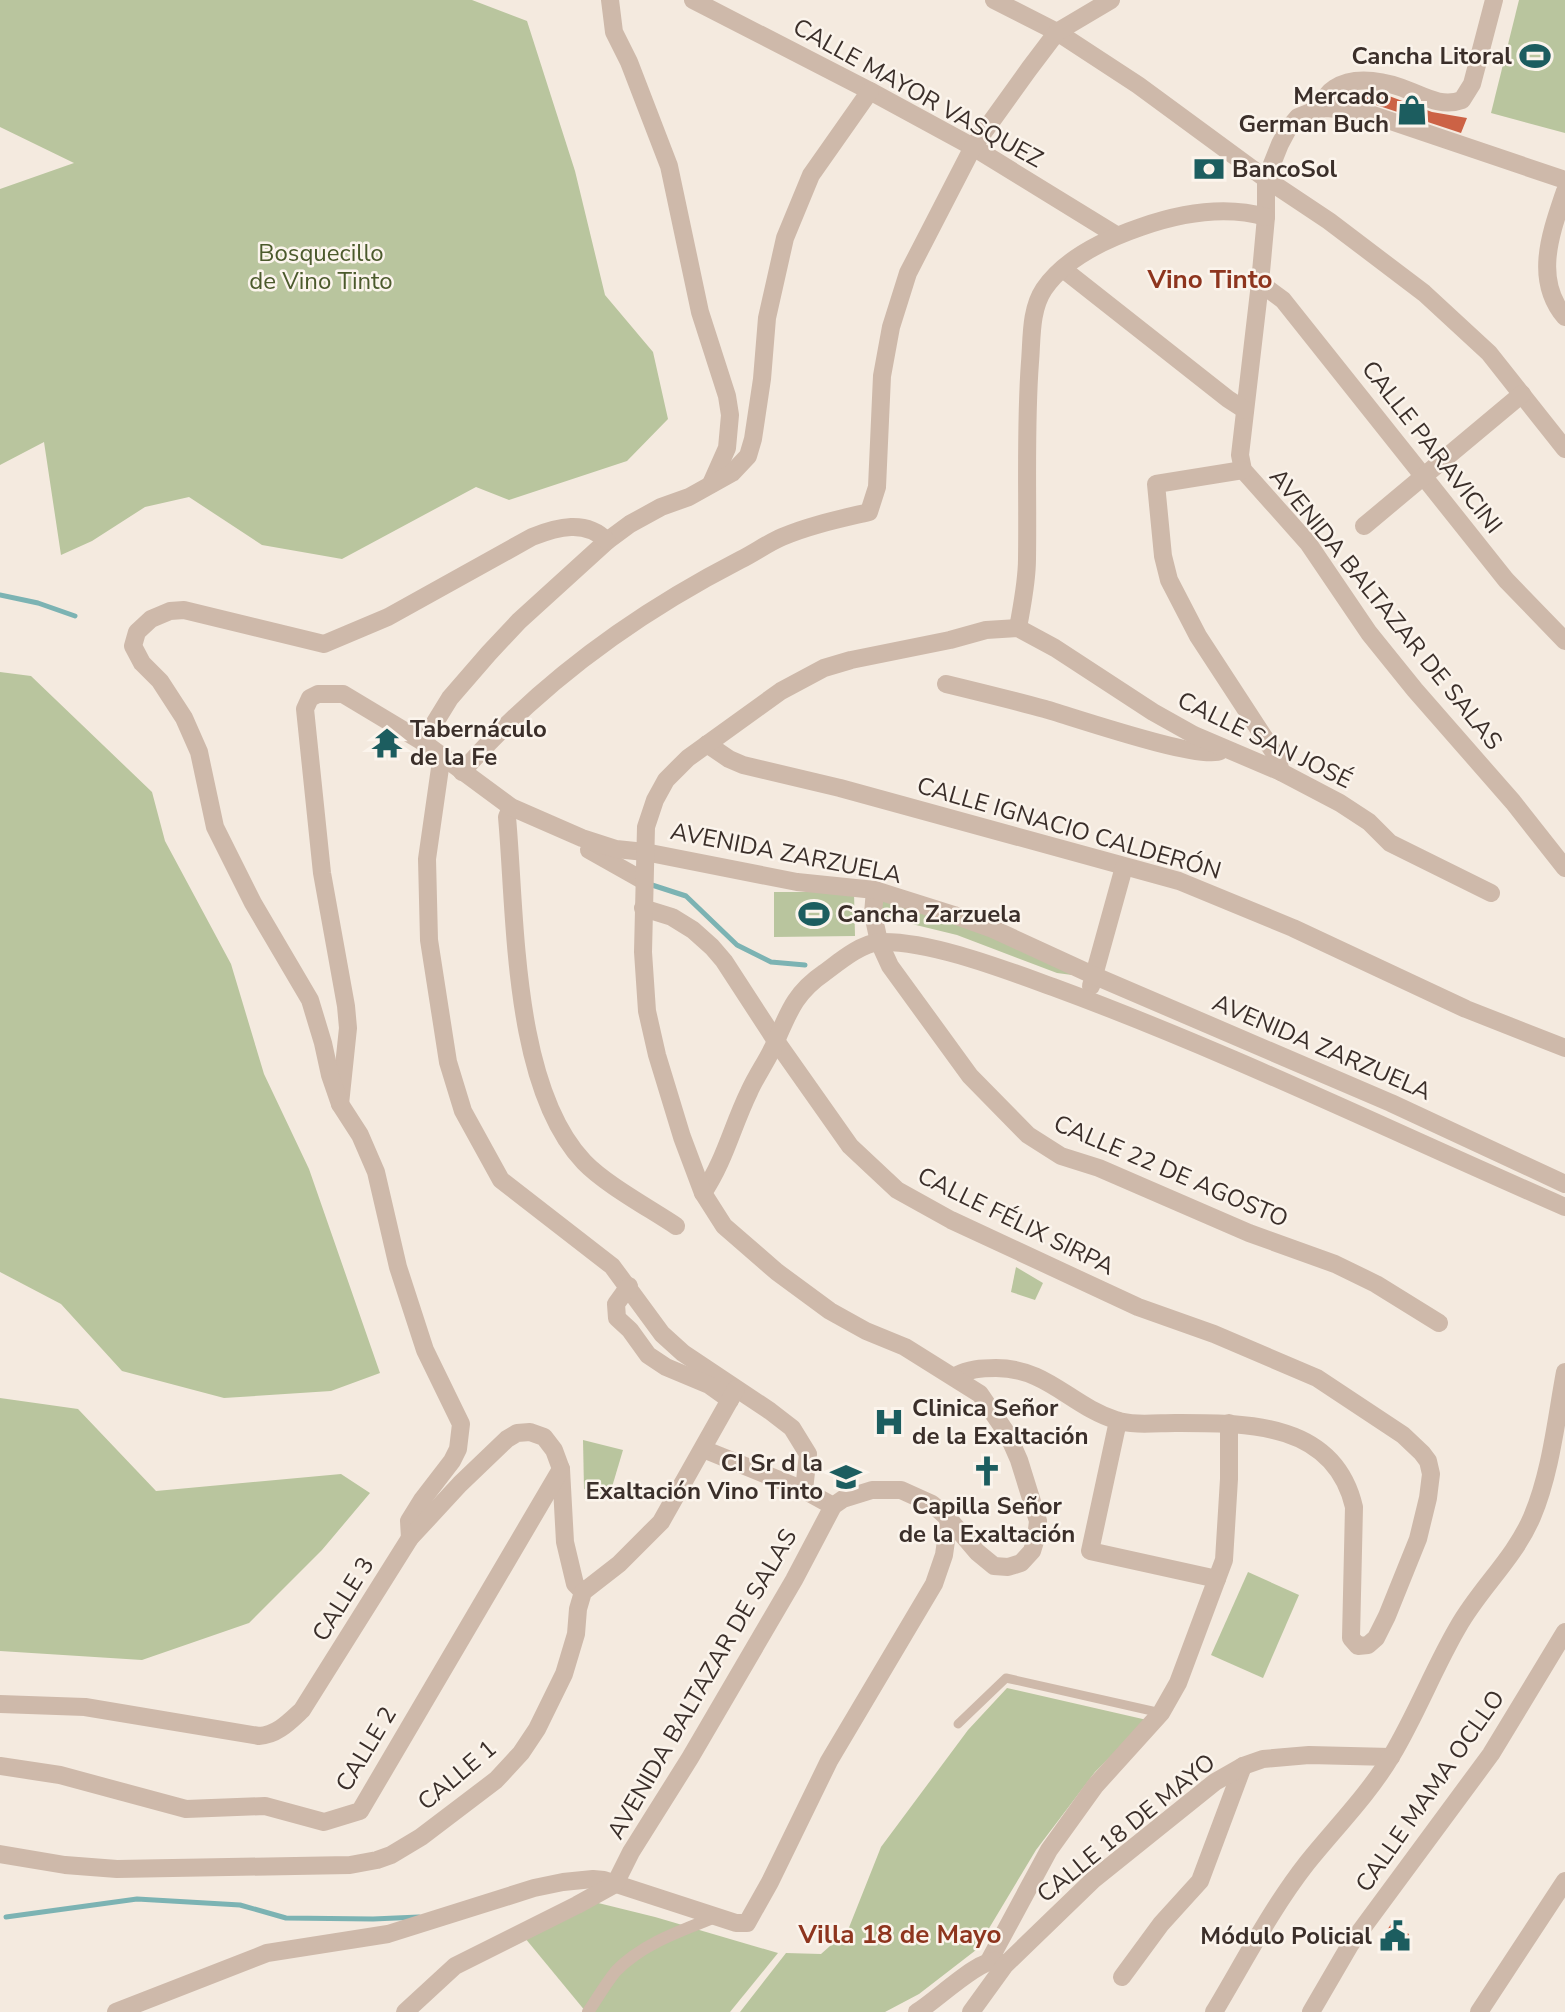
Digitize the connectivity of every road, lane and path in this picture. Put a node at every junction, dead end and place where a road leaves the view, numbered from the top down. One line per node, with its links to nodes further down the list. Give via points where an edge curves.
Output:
1 (610, 0): 23 (street, via 614,32 670,166 700,312 727,396 727,448)
2 (693, 0): 7 (street, CALLE MAYOR VASQUEZ)
3 (1111, 0): 6 (street)
4 (1494, 0): 8 (street, via 1472,84 1462,100 1446,104 1406,89 1354,81 1328,93)
5 (1002, 2): 6 (street)
6 (1057, 32): 9 (street); 10 (street)
7 (870, 91): 9 (street, CALLE MAYOR VASQUEZ); 23 (street, via 811,175 785,238 767,318 748,456 732,473)
8 (1318, 109): 10 (street, via 1298,117 1288,129); 11 (street, via 1364,112)
9 (973, 147): 14 (street, CALLE MAYOR VASQUEZ); 34 (street, via 908,273 891,327 882,376 877,487 869,512 779,538 696,583 593,649 527,706)
10 (1266, 179): 13 (street, AVENIDA BALTAZAR DE SALAS); 18 (street, via 1424,293 1489,353)
11 (1565, 180)
12 (1565, 191): 17 (street, via 1552,230 1546,276)
13 (1266, 217): 14 (street, via 1235,212 1176,215); 16 (street, AVENIDA BALTAZAR DE SALAS)
14 (1116, 235): 15 (street)
15 (1063, 269): 19 (street); 26 (street, via 1044,289 1034,320 1026,424 1027,561)
16 (1260, 283): 19 (street, AVENIDA BALTAZAR DE SALAS); 22 (street, CALLE PARAVICINI, via 1283,300)
17 (1565, 317)
18 (1522, 394): 20 (street); 22 (street)
19 (1245, 410): 21 (street, AVENIDA BALTAZAR DE SALAS)
20 (1564, 446)
21 (1243, 470): 35 (street, via 1156,484 1163,556 1169,580 1198,636 1277,757); 39 (street, AVENIDA BALTAZAR DE SALAS, via 1308,543 1369,633 1415,690)
22 (1424, 477): 24 (street); 27 (street, CALLE PARAVICINI, via 1506,580)
23 (711, 485): 25 (street, via 630,524)
24 (1364, 526)
25 (607, 541): 30 (street, via 489,653 450,698); 49 (street, via 585,528 558,527 339,640 318,644 184,610 151,619 137,632 133,646 167,691 199,752 215,827 310,1000)
26 (1018, 628): 31 (street, via 986,630 824,668 781,691); 32 (street, CALLE SAN JOSÉ, via 1153,712)
27 (1565, 641)
28 (946, 684): 32 (street, via 1144,739 1215,754)
29 (313, 698): 30 (street, AVENIDA ZARZUELA, via 343,694); 33 (street, via 354,708); 49 (street, via 305,709 322,873 348,1028)
30 (424, 742): 33 (street, AVENIDA ZARZUELA)
31 (707, 744): 37 (street, via 666,780 646,827); 38 (street, CALLE IGNACIO CALDERÓN, via 743,765)
32 (1223, 748): 35 (street, CALLE SAN JOSÉ)
33 (443, 763): 34 (street, AVENIDA ZARZUELA); 36 (street); 54 (street, via 427,859 429,940 448,1062 463,1111 501,1180 612,1266)
34 (462, 772): 36 (street, AVENIDA ZARZUELA)
35 (1281, 772): 42 (street, CALLE SAN JOSÉ, via 1369,822 1390,842)
36 (509, 812): 37 (street, AVENIDA ZARZUELA, via 616,849); 40 (street, via 603,856); 53 (street, via 520,976 539,1079 552,1114 585,1164)
37 (645, 852): 40 (street); 41 (street, AVENIDA ZARZUELA, via 797,882)
38 (1124, 867): 45 (street); 48 (street, CALLE IGNACIO CALDERÓN, via 1222,897 1466,1009)
39 (1565, 868)
40 (643, 881): 43 (street)
41 (875, 890): 44 (street, CALLE 22 DE AGOSTO, via 873,914); 45 (street, AVENIDA ZARZUELA, via 993,929)
42 (1491, 893)
43 (643, 908): 47 (street, CALLE FÉLIX SIRPA, via 672,917 712,947); 51 (street, via 648,1011 674,1112)
44 (880, 942): 46 (street, AVENIDA ZARZUELA, via 959,956); 47 (street, via 862,948 802,990); 55 (street, CALLE 22 DE AGOSTO, via 890,967 970,1076 1039,1144 1249,1233 1335,1264)
45 (1095, 976): 46 (street); 50 (street, AVENIDA ZARZUELA, via 1391,1102)
46 (1085, 999): 52 (street, AVENIDA ZARZUELA)
47 (776, 1041): 51 (street, via 748,1093 718,1171); 60 (street, CALLE FÉLIX SIRPA, via 850,1146 897,1190 1138,1307 1317,1378 1403,1435 1422,1453 1432,1474 1418,1539 1387,1616 1368,1645 1358,1646 1351,1638 1354,1507 1342,1474 1314,1447 1284,1431)
48 (1565, 1048)
49 (340, 1104): 66 (street, via 369,1153 425,1350 461,1424 452,1461 409,1521)
50 (1565, 1184)
51 (703, 1193): 57 (street, via 724,1226 830,1311)
52 (1565, 1207)
53 (676, 1226)
54 (629, 1286): 58 (street, via 662,1334); 58 (street, via 616,1304 617,1318 648,1354 666,1367)
55 (1439, 1323)
56 (1565, 1372): 73 (street, via 1533,1515 1517,1549 1458,1626)
57 (955, 1376): 59 (street, via 983,1368 1029,1372); 65 (street, via 980,1394 1008,1435 1028,1484 1038,1521 1036,1538 1021,1563 994,1566)
58 (733, 1395): 61 (street); 63 (street, via 770,1410 792,1428 808,1454)
59 (1118, 1421): 60 (street); 67 (street, via 1090,1551)
60 (1229, 1423): 67 (street, via 1226,1539)
61 (703, 1449): 63 (street); 68 (street, via 661,1522)
62 (561, 1469): 66 (street, CALLE 3, via 544,1437 517,1433 460,1483); 68 (street, CALLE 3, via 565,1542 575,1584); 74 (street, CALLE 2, via 360,1811 324,1822 265,1806 186,1809 60,1775)
63 (804, 1490): 64 (street)
64 (833, 1506): 65 (street, via 872,1490 901,1490 932,1504); 78 (street, AVENIDA BALTAZAR DE SALAS)
65 (949, 1519): 79 (street, via 934,1584 829,1761 750,1920 741,1924)
66 (410, 1538): 70 (street, CALLE 3, via 302,1710 270,1736 85,1707)
67 (1217, 1578): 71 (street, via 1178,1683)
68 (583, 1592): 76 (street, CALLE 1, via 564,1674 521,1754 496,1780 391,1855 350,1865 117,1869)
69 (1565, 1632): 88 (street, CALLE MAMA OCLLO, via 1491,1754 1385,1889)
70 (0, 1704)
71 (1161, 1713): 72 (lane, via 1006,1678); 80 (street, via 1095,1786 1049,1850)
72 (958, 1724)
73 (1391, 1757): 75 (street, CALLE 18 DE MAYO, via 1309,1755 1262,1759); 87 (street, via 1277,1906)
74 (0, 1766)
75 (1243, 1766): 80 (street, CALLE 18 DE MAYO, via 1214,1782); 81 (street, via 1200,1881)
76 (0, 1854)
77 (1565, 1881): 89 (street)
78 (615, 1884): 79 (street); 82 (street, via 593,1879 563,1882 388,1934 267,1953); 83 (street, via 455,1966)
79 (718, 1916): 84 (street, via 638,1954 616,1972)
80 (997, 1963): 85 (street); 86 (street, CALLE 18 DE MAYO)
81 (1122, 1978)
82 (116, 2012)
83 (405, 2012)
84 (588, 2012)
85 (918, 2012)
86 (971, 2012)
87 (1214, 2012)
88 (1311, 2012)
89 (1479, 2012)

